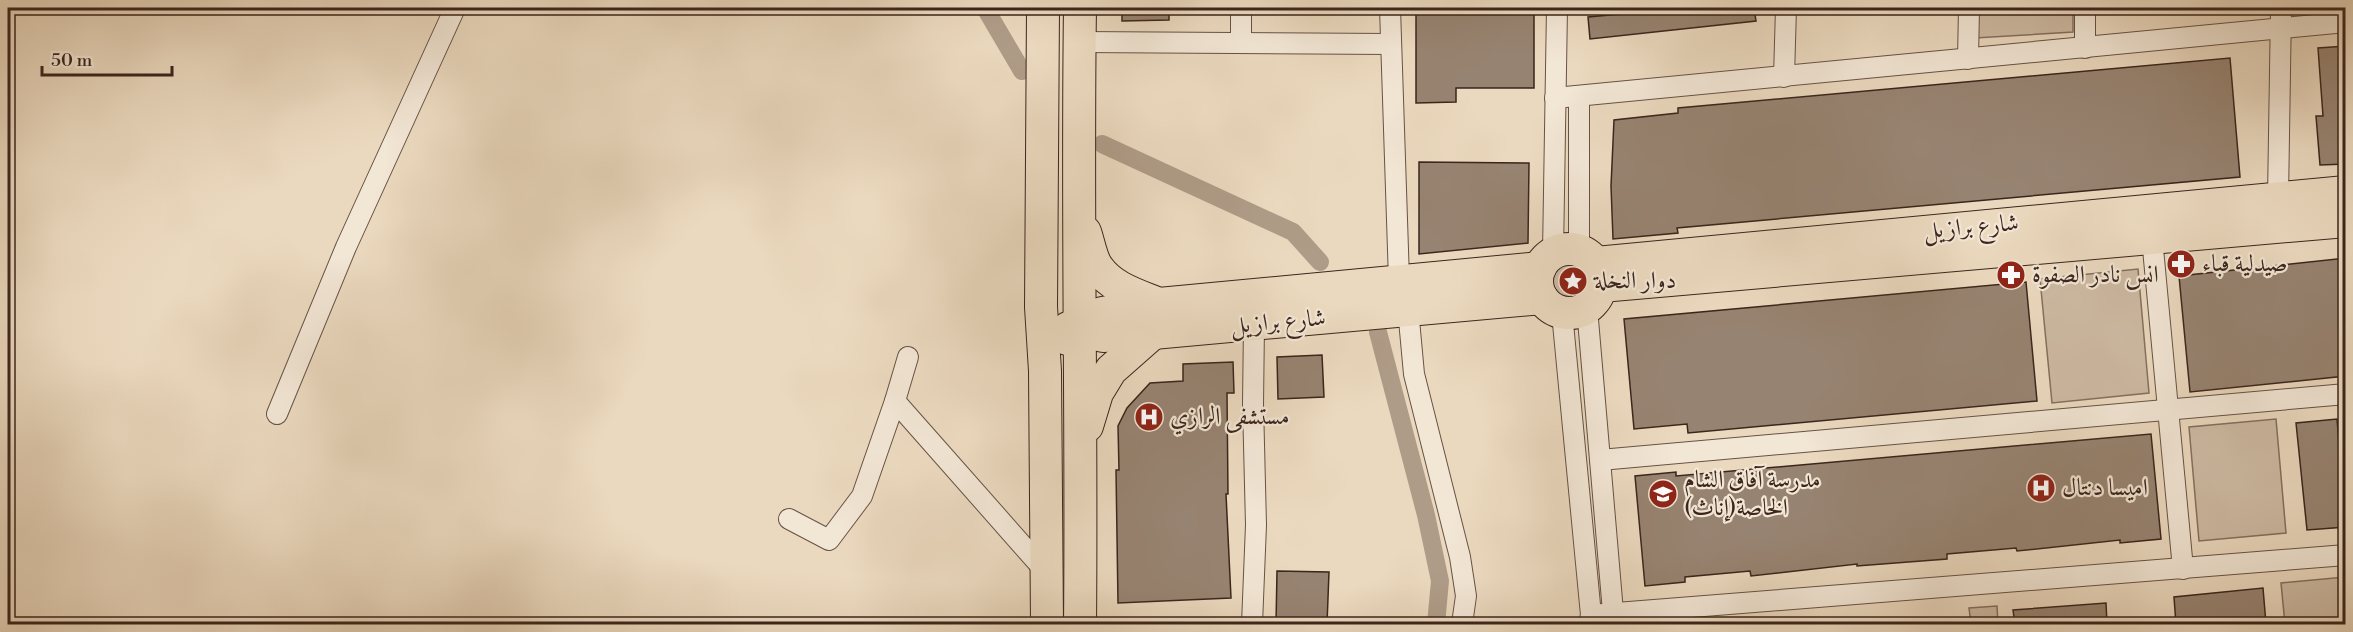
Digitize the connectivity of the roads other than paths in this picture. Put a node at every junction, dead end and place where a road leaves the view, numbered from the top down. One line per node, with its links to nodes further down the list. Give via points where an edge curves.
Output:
1 (455, 8): 37 (street, via 346,247)
2 (1044, 8): 28 (highway)
3 (1080, 8): 13 (highway)
4 (1241, 8): 14 (street)
5 (1390, 8): 15 (street)
6 (1557, 8): 20 (street)
7 (1786, 8): 18 (street)
8 (1969, 8): 17 (street)
9 (2085, 8): 16 (street)
10 (2281, 8): 12 (street)
11 (2346, 22): 12 (street)
12 (2281, 28): 16 (street); 22 (street)
13 (1080, 42): 14 (street); 23 (highway)
14 (1241, 43): 15 (street)
15 (1390, 44): 27 (street)
16 (2085, 48): 17 (street)
17 (1968, 59): 18 (street)
18 (1784, 77): 19 (street)
19 (1579, 96): 20 (street); 26 (street)
20 (1555, 98): 26 (street)
21 (2346, 192): 22 (highway, شارع برازيل)
22 (2278, 198): 26 (highway, شارع برازيل)
23 (1078, 211): 29 (highway, شارع برازيل, via 1097,267); 31 (highway)
24 (2346, 221): 25 (highway, شارع برازيل)
25 (2152, 238): 26 (highway, شارع برازيل); 36 (street)
26 (1570, 280): 27 (highway, شارع برازيل); 39 (street); 45 (street)
27 (1403, 295): 29 (highway, شارع برازيل); 30 (highway, شارع برازيل); 49 (street, via 1414,374 1460,557 1466,596)
28 (1041, 307): 31 (highway, via 1060,326); 33 (highway)
29 (1156, 318): 30 (highway, شارع برازيل); 31 (highway, via 1102,313); 38 (highway, via 1111,370 1097,393)
30 (1254, 324): 48 (street, via 1256,525)
31 (1079, 331): 33 (highway, via 1060,344); 38 (highway)
32 (908, 357): 35 (street)
33 (1045, 371): 43 (highway)
34 (2346, 394): 36 (street)
35 (895, 401): 40 (street, via 862,496 829,540); 43 (street)
36 (2169, 411): 39 (street); 42 (street)
37 (277, 414)
38 (1082, 447): 47 (highway)
39 (1600, 460): 44 (street)
40 (789, 519)
41 (2346, 555): 42 (street)
42 (2183, 569): 44 (street)
43 (1046, 572): 46 (highway)
44 (1613, 612): 45 (street)
45 (1590, 620)
46 (1047, 624)
47 (1080, 624)
48 (1252, 624)
49 (1462, 624)

